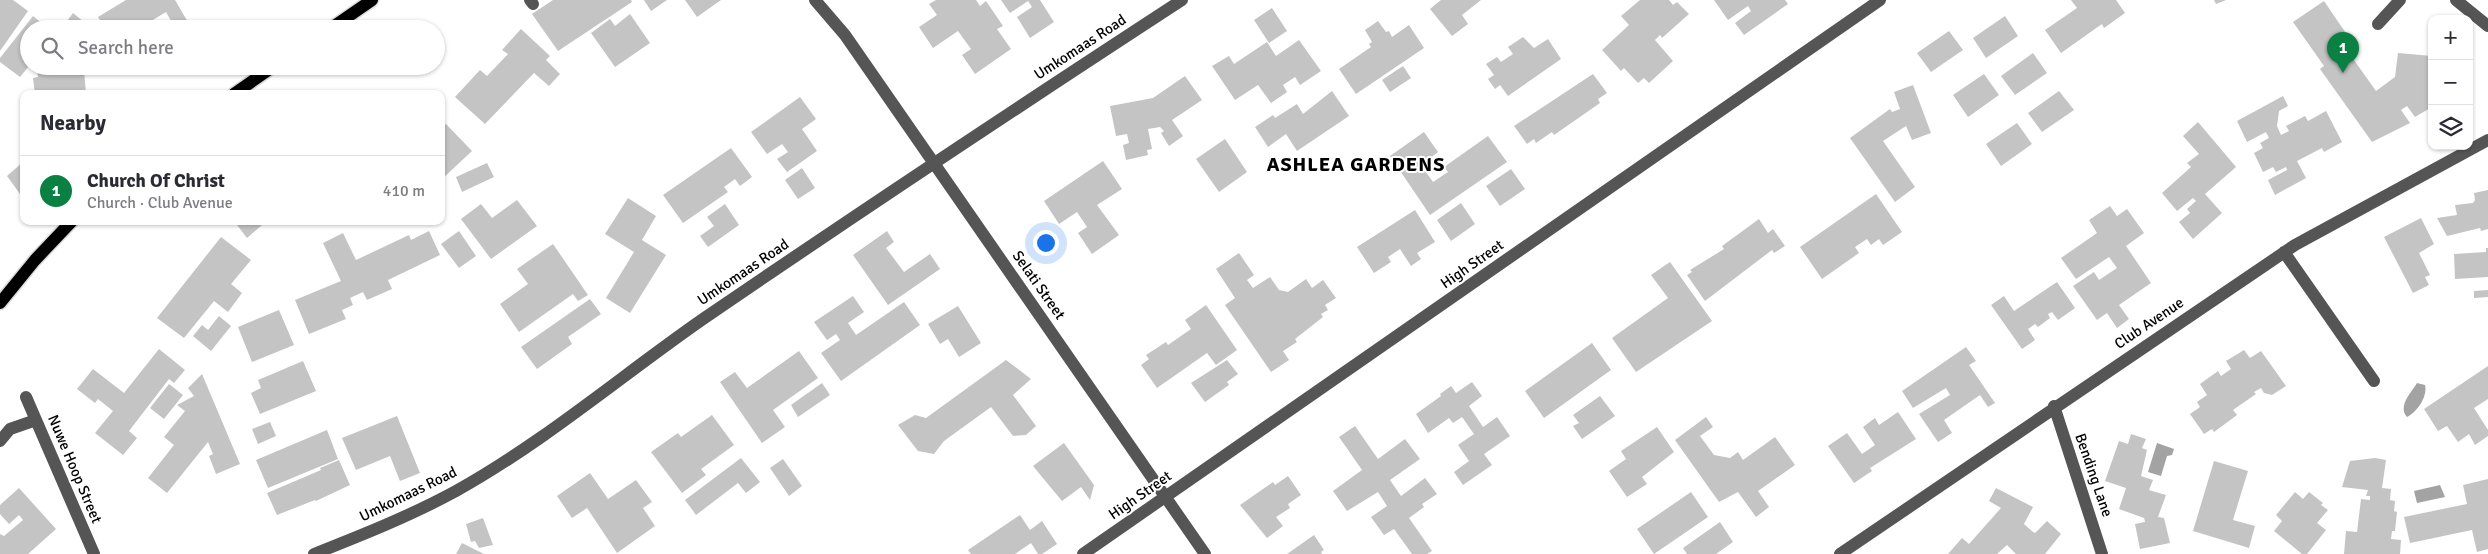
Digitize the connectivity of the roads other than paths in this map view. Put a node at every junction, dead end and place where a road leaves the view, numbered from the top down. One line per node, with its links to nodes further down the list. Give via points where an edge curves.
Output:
1 (372, 0): 8 (main road)
2 (815, 0): 11 (street, Selati Street)
3 (826, 0): 11 (street, Selati Street)
4 (1182, 0): 15 (street, Umkomaas Road)
5 (1880, 0): 24 (street, High Street)
6 (2400, 0): 9 (street)
7 (2456, 0): 10 (street)
8 (343, 20)
9 (2378, 24)
10 (2488, 26)
11 (845, 35): 15 (street, Selati Street)
12 (261, 75): 13 (main road)
13 (240, 90)
14 (2488, 140): 17 (street, Club Avenue)
15 (934, 162): 24 (street, Selati Street); 26 (street, Umkomaas Road, via 700,321 485,474 407,516)
16 (68, 225): 18 (main road, via 34,260)
17 (2284, 252): 19 (street); 21 (street, Club Avenue)
18 (0, 303)
19 (2374, 381)
20 (26, 397): 22 (street, Nuwe Hoop Street)
21 (2054, 406): 29 (street, Club Avenue); 30 (street, Bending Lane)
22 (36, 420): 23 (street, via 10,429); 25 (street, Nuwe Hoop Street)
23 (0, 441)
24 (1166, 496): 27 (street, High Street); 28 (street, Selati Street)
25 (94, 554)
26 (314, 554)
27 (1083, 554)
28 (1205, 554)
29 (1840, 554)
30 (2102, 554)

